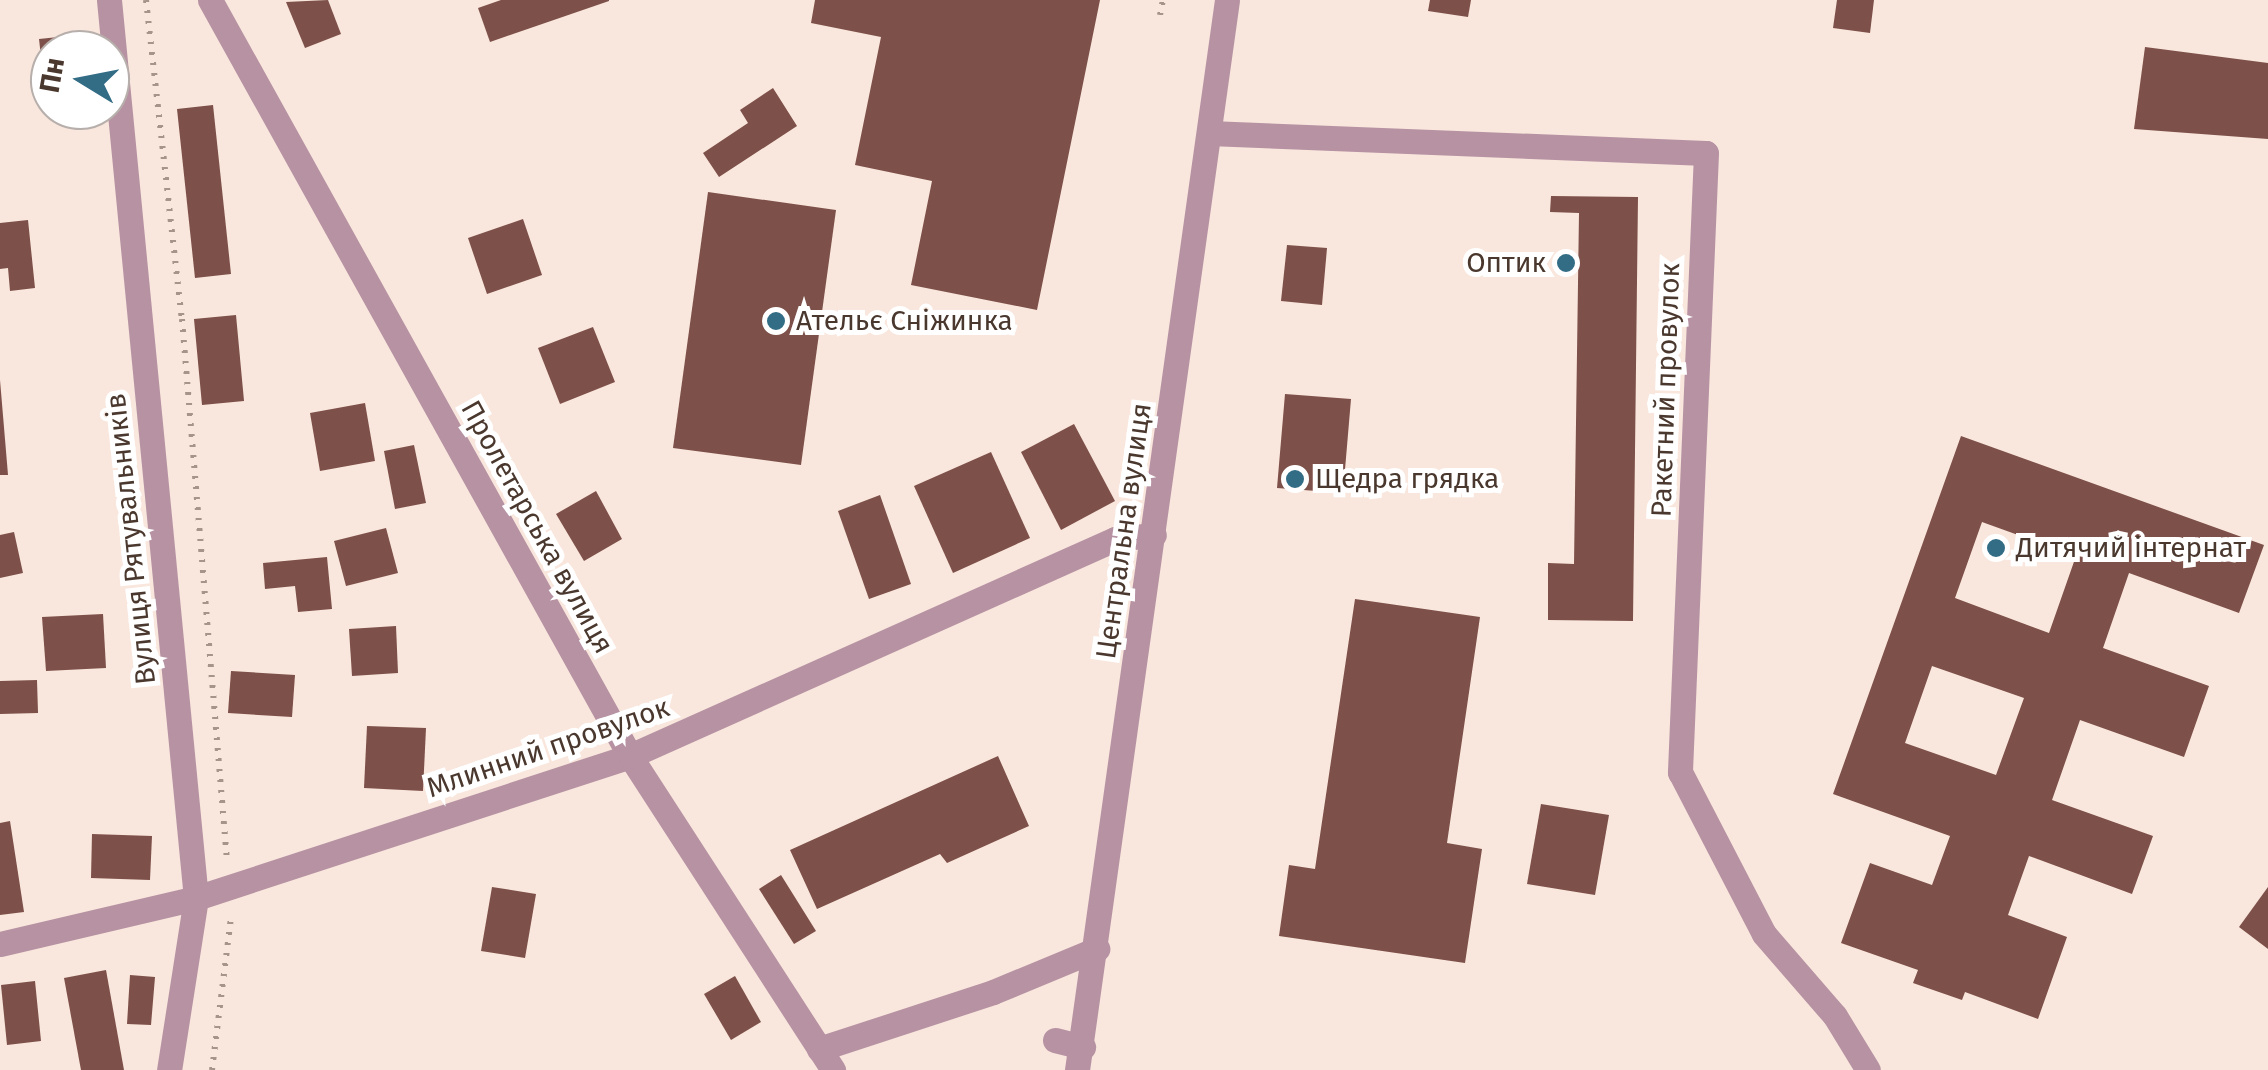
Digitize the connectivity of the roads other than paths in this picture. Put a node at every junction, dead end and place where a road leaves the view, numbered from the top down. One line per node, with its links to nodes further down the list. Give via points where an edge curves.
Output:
1 (110, 0): 7 (street, Вулиця Рятувальників)
2 (210, 0): 6 (street, Пролетарська вулиця)
3 (1227, 0): 4 (street, Центральна вулиця, via 1208,50)
4 (1209, 133): 5 (street, Центральна вулиця); 14 (street, Ракетний провулок, via 1706,153 1680,772 1764,934 1835,1016)
5 (1154, 535): 6 (street, Млинний провулок, via 1114,540); 9 (street, Центральна вулиця)
6 (630, 756): 7 (street, Млинний провулок); 11 (street, Пролетарська вулиця)
7 (196, 898): 8 (street, Млинний провулок); 13 (street, Вулиця Рятувальників)
8 (0, 944)
9 (1097, 948): 11 (street); 12 (street, Центральна вулиця)
10 (1054, 1040): 12 (street)
11 (826, 1059)
12 (1080, 1059)
13 (169, 1070)
14 (1868, 1070)

